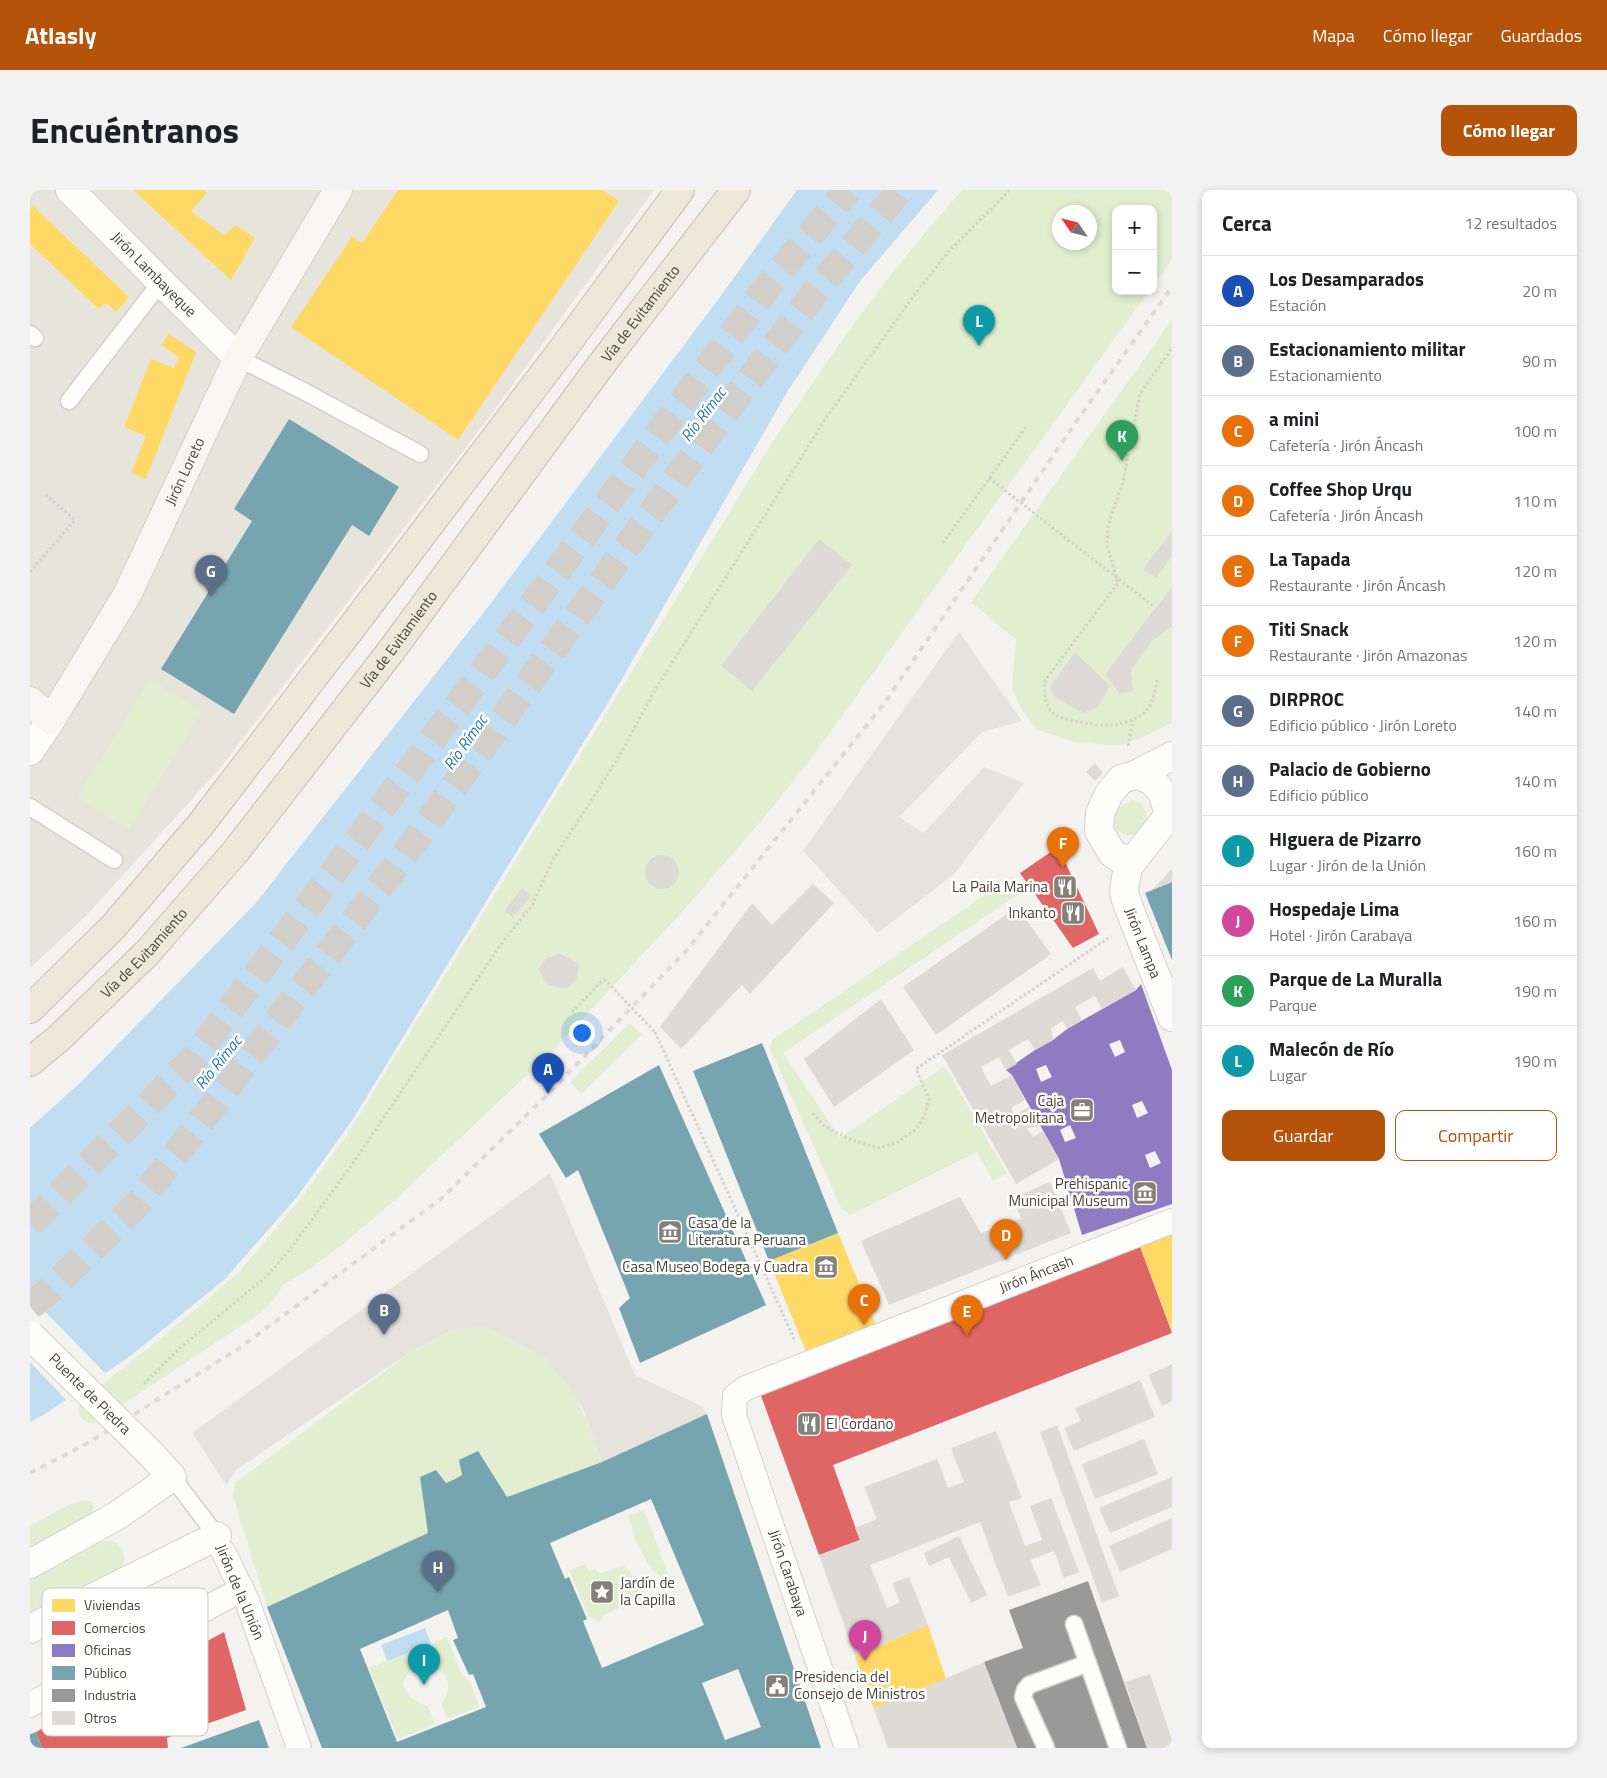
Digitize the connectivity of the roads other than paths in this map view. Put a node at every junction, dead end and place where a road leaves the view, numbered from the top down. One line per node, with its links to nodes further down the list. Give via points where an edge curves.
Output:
1 (70, 190): 5 (street, Jirón Lambayeque)
2 (338, 190): 6 (main road, Jirón Loreto)
3 (680, 190): 18 (highway, via 364,612 200,824 113,927)
4 (736, 190): 20 (highway, Vía de Evitamiento, via 601,365 391,651 236,850 147,953)
5 (161, 282): 6 (street, Jirón Lambayeque); 7 (lane)
6 (238, 358): 8 (lane); 10 (main road, Jirón Loreto, via 127,595)
7 (69, 401)
8 (420, 454)
9 (30, 701): 10 (main road)
10 (51, 720): 11 (street, Jirón Loreto)
11 (30, 751)
12 (1172, 756): 13 (street)
13 (1135, 775): 15 (street, via 1144,776 1160,789); 16 (street, via 1121,779 1113,788 1100,813 1099,831 1116,857)
14 (30, 807): 17 (lane)
15 (1170, 814): 16 (street)
16 (1135, 858): 19 (street, Jirón Lampa, via 1126,875 1130,909)
17 (114, 860)
18 (30, 1009)
19 (1172, 1017)
20 (30, 1062)
21 (1172, 1221): 23 (street, Jirón Áncash, via 746,1388)
22 (30, 1335): 24 (street, Puente de Piedra, bridge)
23 (735, 1396): 38 (street, Jirón Carabaya, via 734,1415)
24 (150, 1453): 25 (street, Jirón de la Unión)
25 (172, 1478): 26 (lane, Jirón de la Unión); 27 (street, via 118,1515)
26 (220, 1544): 28 (street); 29 (street, Jirón de la Unión)
27 (30, 1564)
28 (120, 1588)
29 (242, 1589): 30 (street); 37 (street, Jirón de la Unión)
30 (208, 1608)
31 (42, 1623): 33 (street)
32 (1074, 1624): 34 (lane)
33 (30, 1628)
34 (1088, 1663): 39 (lane, via 1029,1685 1025,1690 1023,1697); 40 (lane)
35 (42, 1698): 36 (street)
36 (30, 1705)
37 (299, 1748)
38 (847, 1748)
39 (1046, 1748)
40 (1118, 1748)

